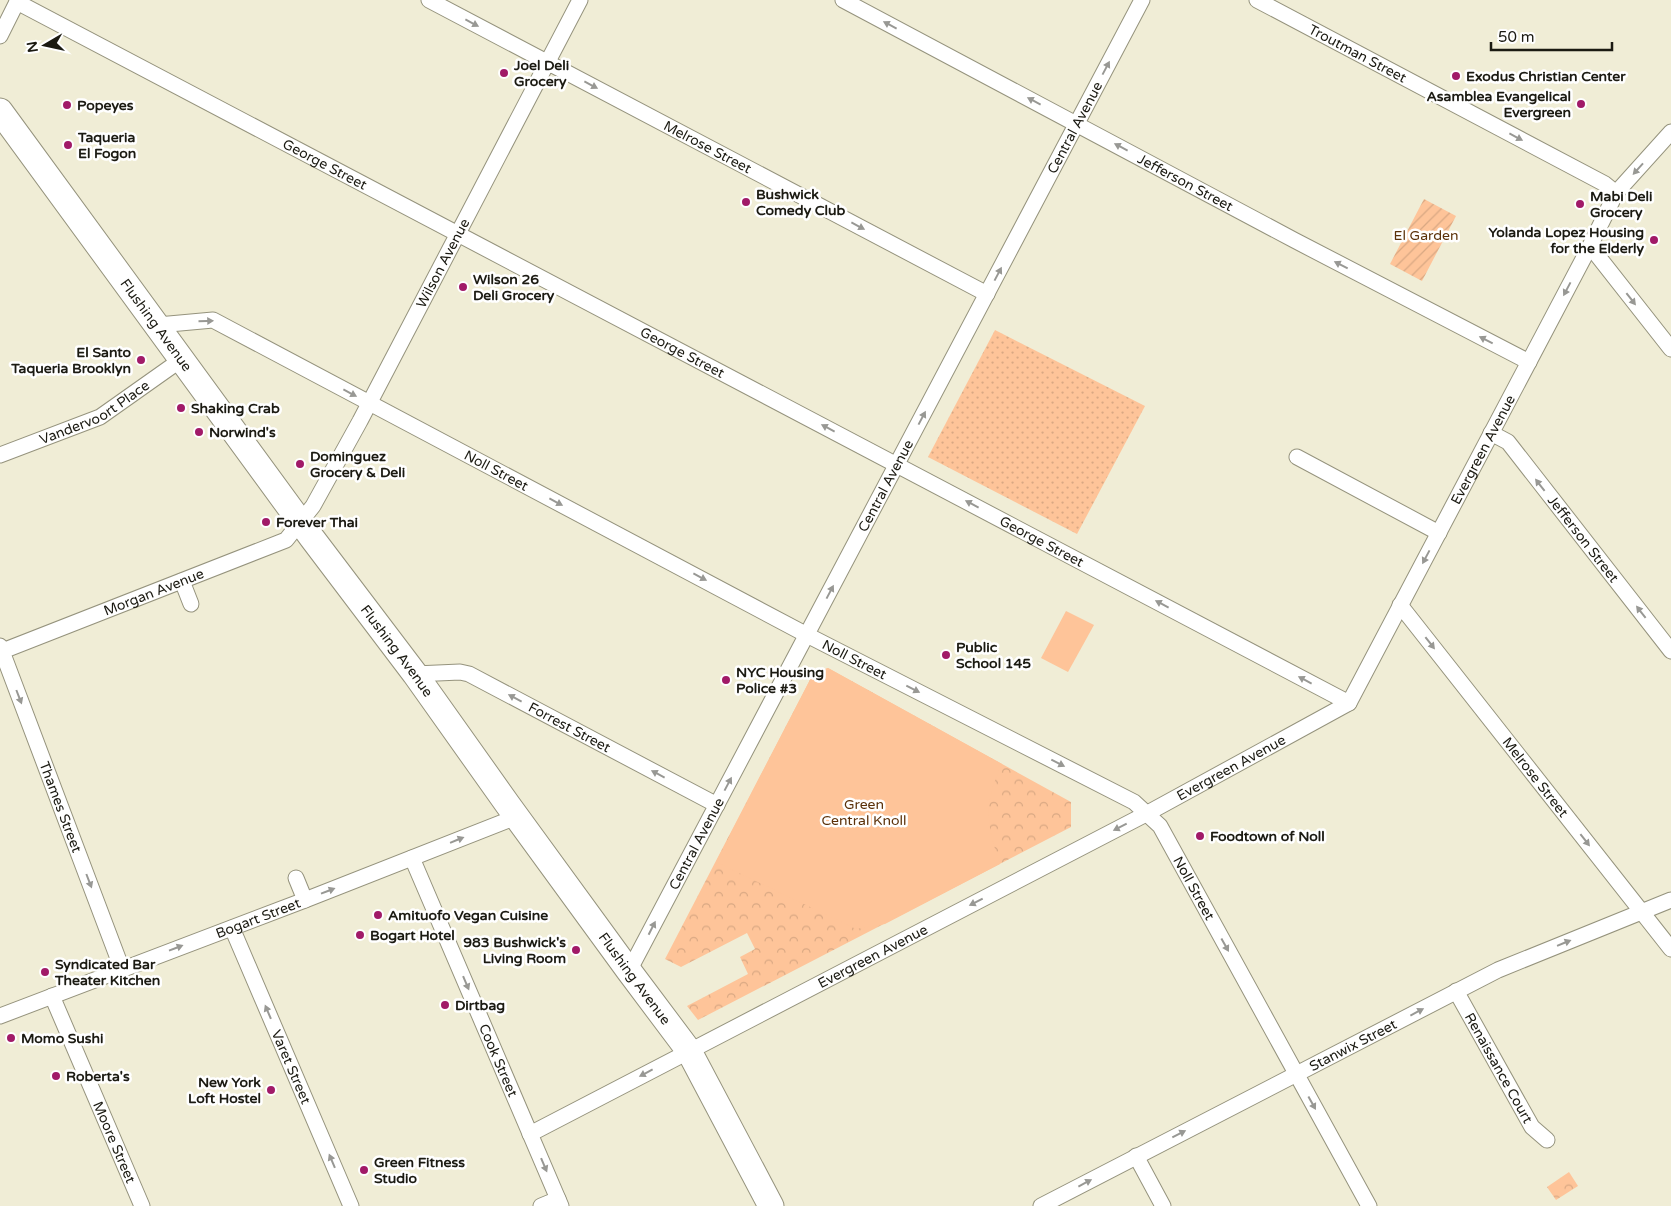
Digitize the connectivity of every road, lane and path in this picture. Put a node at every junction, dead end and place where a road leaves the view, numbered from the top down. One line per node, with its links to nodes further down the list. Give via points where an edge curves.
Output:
1 (429, 0): 8 (street, Melrose Street, one-way to 8)
2 (580, 0): 8 (street, Wilson Avenue)
3 (843, 0): 10 (street, Jefferson Street, one-way to 3)
4 (1142, 0): 10 (street, Central Avenue, one-way to 4)
5 (1257, 0): 12 (street, Troutman Street, one-way to 12)
6 (18, 1): 7 (street); 13 (street, George Street)
7 (0, 36)
8 (548, 62): 13 (street, Wilson Avenue); 15 (street, Melrose Street, one-way to 15)
9 (0, 111): 16 (main road, Flushing Avenue)
10 (1077, 123): 15 (street, Central Avenue, one-way to 10); 19 (street, Jefferson Street, one-way to 10)
11 (1671, 132): 12 (street, Evergreen Avenue, one-way to 12)
12 (1616, 193): 14 (street, Evergreen Avenue)
13 (458, 233): 20 (street, Wilson Avenue); 24 (street, George Street, one-way to 13)
14 (1590, 246): 17 (street, one-way to 17); 19 (street, Evergreen Avenue, one-way to 19)
15 (987, 294): 24 (street, Central Avenue, one-way to 15)
16 (158, 325): 18 (main road, Flushing Avenue); 20 (street, Noll Street, one-way to 20, via 213,320)
17 (1671, 350)
18 (182, 359): 22 (street, Vandervoort Place, via 100,417); 25 (main road, Flushing Avenue)
19 (1529, 362): 21 (street, Evergreen Avenue)
20 (368, 403): 25 (street, Wilson Avenue, via 313,506); 30 (street, Noll Street, one-way to 30)
21 (1491, 433): 26 (street, Evergreen Avenue); 32 (street, Jefferson Street, one-way to 21, via 1508,442)
22 (0, 455)
23 (1296, 457): 26 (street)
24 (897, 464): 30 (street, Central Avenue, one-way to 24); 34 (street, George Street, one-way to 24)
25 (301, 522): 27 (street, Morgan Avenue, via 286,540); 33 (main road, Flushing Avenue)
26 (1439, 532): 29 (street, Evergreen Avenue, one-way to 29)
27 (182, 582): 28 (street); 31 (street, Morgan Avenue)
28 (191, 604)
29 (1400, 605): 34 (street, Evergreen Avenue); 42 (street, Melrose Street, one-way to 42)
30 (807, 635): 35 (street, Central Avenue, one-way to 30); 36 (street, Noll Street, one-way to 36, via 1134,802)
31 (1, 650): 45 (street, Thames Street, one-way to 45)
32 (1671, 651)
33 (415, 674): 35 (street, Forrest Street, one-way to 33, via 469,674); 37 (main road, Flushing Avenue)
34 (1348, 703): 36 (street, Evergreen Avenue)
35 (717, 805): 46 (street, Central Avenue, one-way to 35)
36 (1146, 814): 50 (street, Evergreen Avenue, one-way to 50); 51 (street, Noll Street, one-way to 51, via 1160,826)
37 (516, 817): 38 (street, Bogart Street, one-way to 37); 46 (main road, Flushing Avenue)
38 (412, 858): 40 (street, Bogart Street, one-way to 38); 52 (street, Cook Street, one-way to 52)
39 (296, 878): 40 (street)
40 (305, 900): 43 (street, Bogart Street)
41 (1671, 900): 42 (street, Stanwix Street)
42 (1641, 912): 44 (street, Melrose Street); 47 (street, Stanwix Street, one-way to 42, via 1498,970)
43 (232, 928): 45 (street, Bogart Street, one-way to 43); 57 (street, Varet Street, one-way to 43)
44 (1671, 949)
45 (122, 968): 48 (street, Bogart Street)
46 (629, 971): 50 (main road, Flushing Avenue)
47 (1456, 992): 51 (street, Stanwix Street, one-way to 47); 53 (street, Renaissance Court, via 1532,1127)
48 (52, 996): 49 (street, Bogart Street); 56 (street, Moore Street)
49 (0, 1016)
50 (689, 1050): 52 (street, Evergreen Avenue, one-way to 52); 59 (main road, Flushing Avenue)
51 (1296, 1074): 54 (street, Stanwix Street, one-way to 51); 62 (street, Noll Street, one-way to 62)
52 (530, 1134): 55 (street, Cook Street, one-way to 55)
53 (1547, 1140)
54 (1136, 1156): 60 (street, Stanwix Street, one-way to 54); 61 (street)
55 (560, 1202): 58 (street)
56 (142, 1206)
57 (351, 1206)
58 (541, 1206)
59 (771, 1206)
60 (1042, 1206)
61 (1163, 1206)
62 (1369, 1206)

